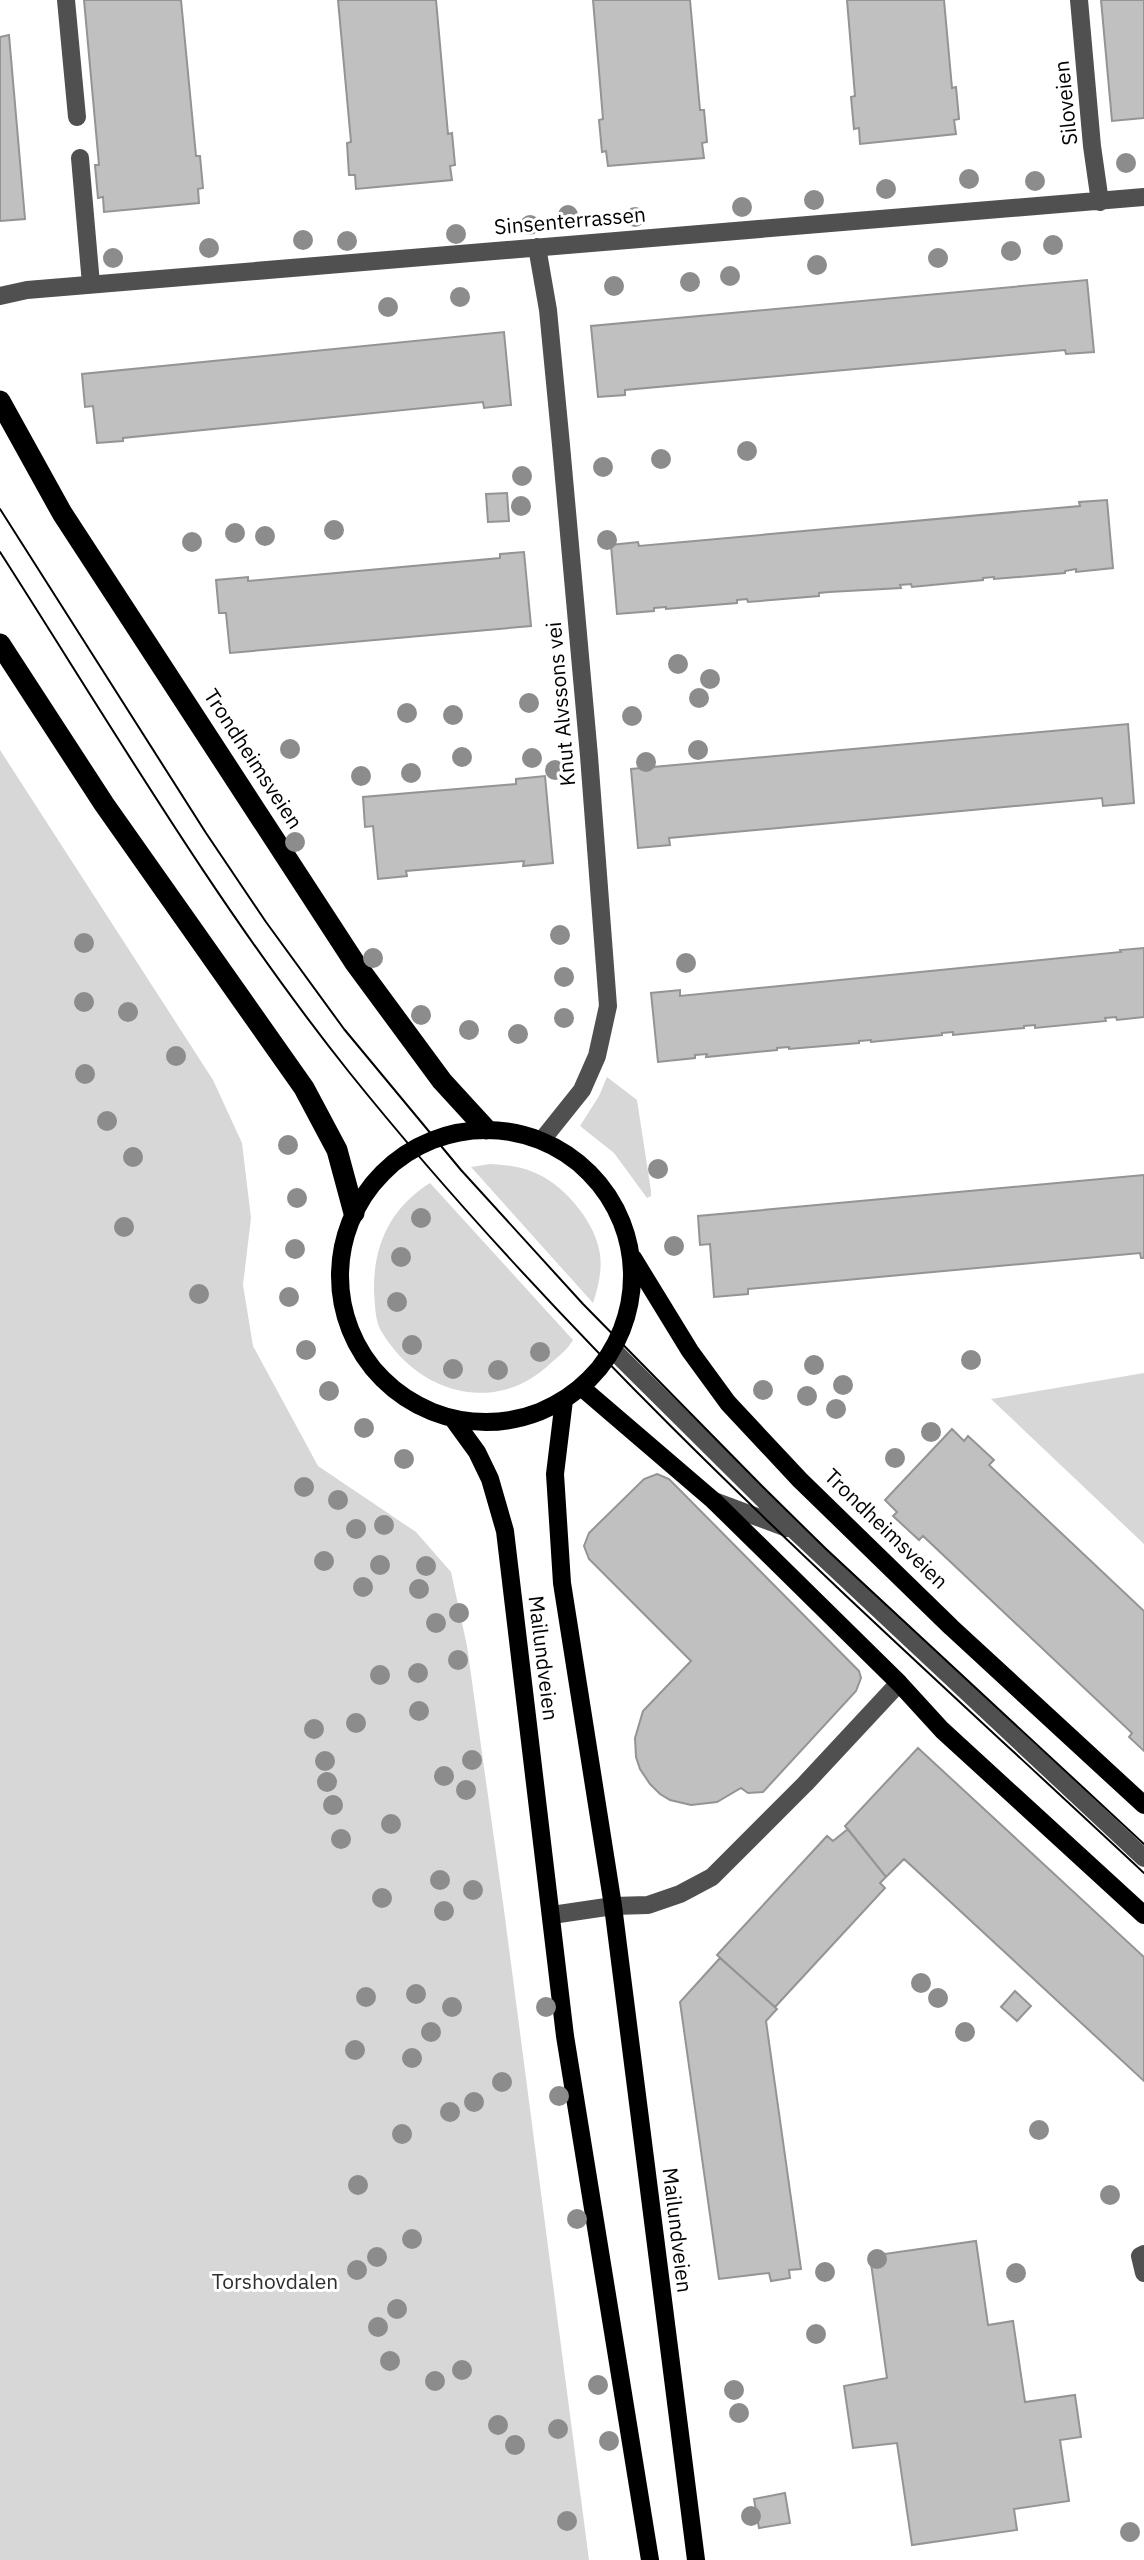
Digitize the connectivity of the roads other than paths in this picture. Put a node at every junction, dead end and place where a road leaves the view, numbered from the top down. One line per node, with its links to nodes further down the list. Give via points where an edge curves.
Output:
1 (66, 0): 3 (street)
2 (1079, 0): 6 (street, Siloveien)
3 (77, 117)
4 (80, 158): 8 (street)
5 (1144, 197): 6 (street, Sinsenterrassen)
6 (1100, 202): 7 (street, Sinsenterrassen)
7 (537, 247): 8 (street, Sinsenterrassen); 13 (street, Knut Alvssons vei, via 560,432 608,1006 597,1056 582,1090)
8 (91, 284): 9 (street, Sinsenterrassen)
9 (0, 296)
10 (0, 401): 12 (highway, Trondheimsveien, via 62,513 355,963 442,1081)
11 (0, 644): 14 (highway, via 104,804 304,1088 337,1150)
12 (486, 1129): 13 (main road); 14 (main road, via 434,1139 402,1156 369,1187)
13 (542, 1140): 15 (main road, via 575,1160 602,1186 626,1230)
14 (354, 1213): 19 (main road, via 340,1264 340,1290 354,1340 368,1363 405,1398)
15 (632, 1255): 16 (main road, via 631,1301); 23 (main road, Trondheimsveien, via 690,1351 728,1403 932,1608)
16 (613, 1350): 17 (main road); 21 (street)
17 (581, 1387): 18 (main road); 20 (main road)
18 (564, 1400): 19 (main road, via 511,1420); 25 (main road, Mailundveien, via 555,1474 562,1583)
19 (453, 1419): 26 (main road, Mailundveien, via 490,1479 505,1531)
20 (714, 1500): 21 (street); 22 (main road)
21 (793, 1530): 24 (street)
22 (899, 1683): 25 (street, via 712,1877 648,1905); 27 (main road, via 942,1730)
23 (1144, 1805)
24 (1144, 1858)
25 (612, 1906): 26 (street); 31 (main road, Mailundveien)
26 (552, 1915): 30 (main road, Mailundveien, via 565,2036)
27 (1144, 1915)
28 (1144, 2254): 29 (street, via 1140,2256)
29 (1144, 2273)
30 (650, 2560)
31 (696, 2560)

